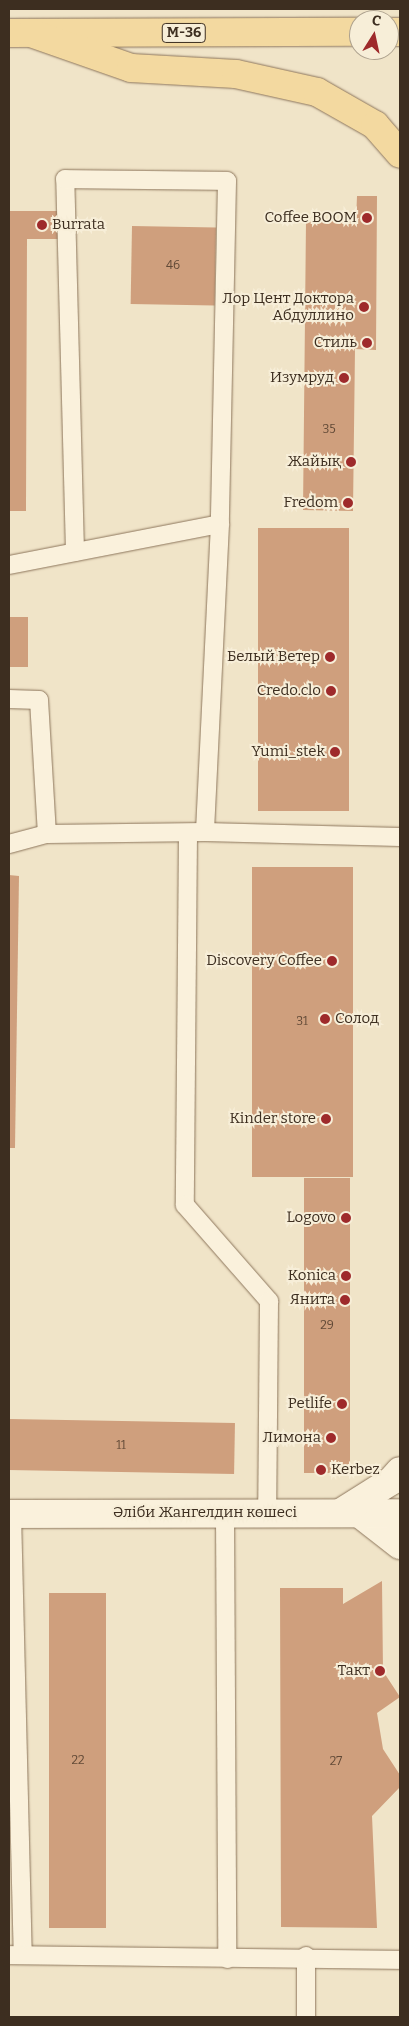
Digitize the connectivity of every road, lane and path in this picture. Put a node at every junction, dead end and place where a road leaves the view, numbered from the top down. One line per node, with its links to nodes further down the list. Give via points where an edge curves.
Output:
1 (349, 32): 2 (main road, M-36)
2 (20, 33): 3 (main road, via 131,68 236,74 317,92 375,125)
3 (400, 154)
4 (220, 524): 5 (lane); 5 (lane, via 227,181 66,179); 8 (lane)
5 (75, 552): 6 (lane)
6 (9, 566)
7 (9, 699): 9 (lane, via 39,700)
8 (197, 833): 9 (lane); 10 (lane); 14 (lane, via 185,1205 269,1301)
9 (48, 834): 11 (lane)
10 (400, 837)
11 (9, 844)
12 (400, 1471): 15 (street)
13 (225, 1513): 14 (street, Әліби Жангелдин көшесі); 17 (street, Әліби Жангелдин көшесі); 21 (lane)
14 (267, 1513): 15 (street, Әліби Жангелдин көшесі)
15 (350, 1513): 16 (street, Әліби Жангелдин көшесі); 18 (street)
16 (400, 1513)
17 (10, 1514): 19 (lane)
18 (400, 1545)
19 (16, 1955): 21 (lane)
20 (306, 1956): 21 (lane); 22 (lane); 23 (lane)
21 (227, 1959)
22 (400, 1960)
23 (306, 2017)

